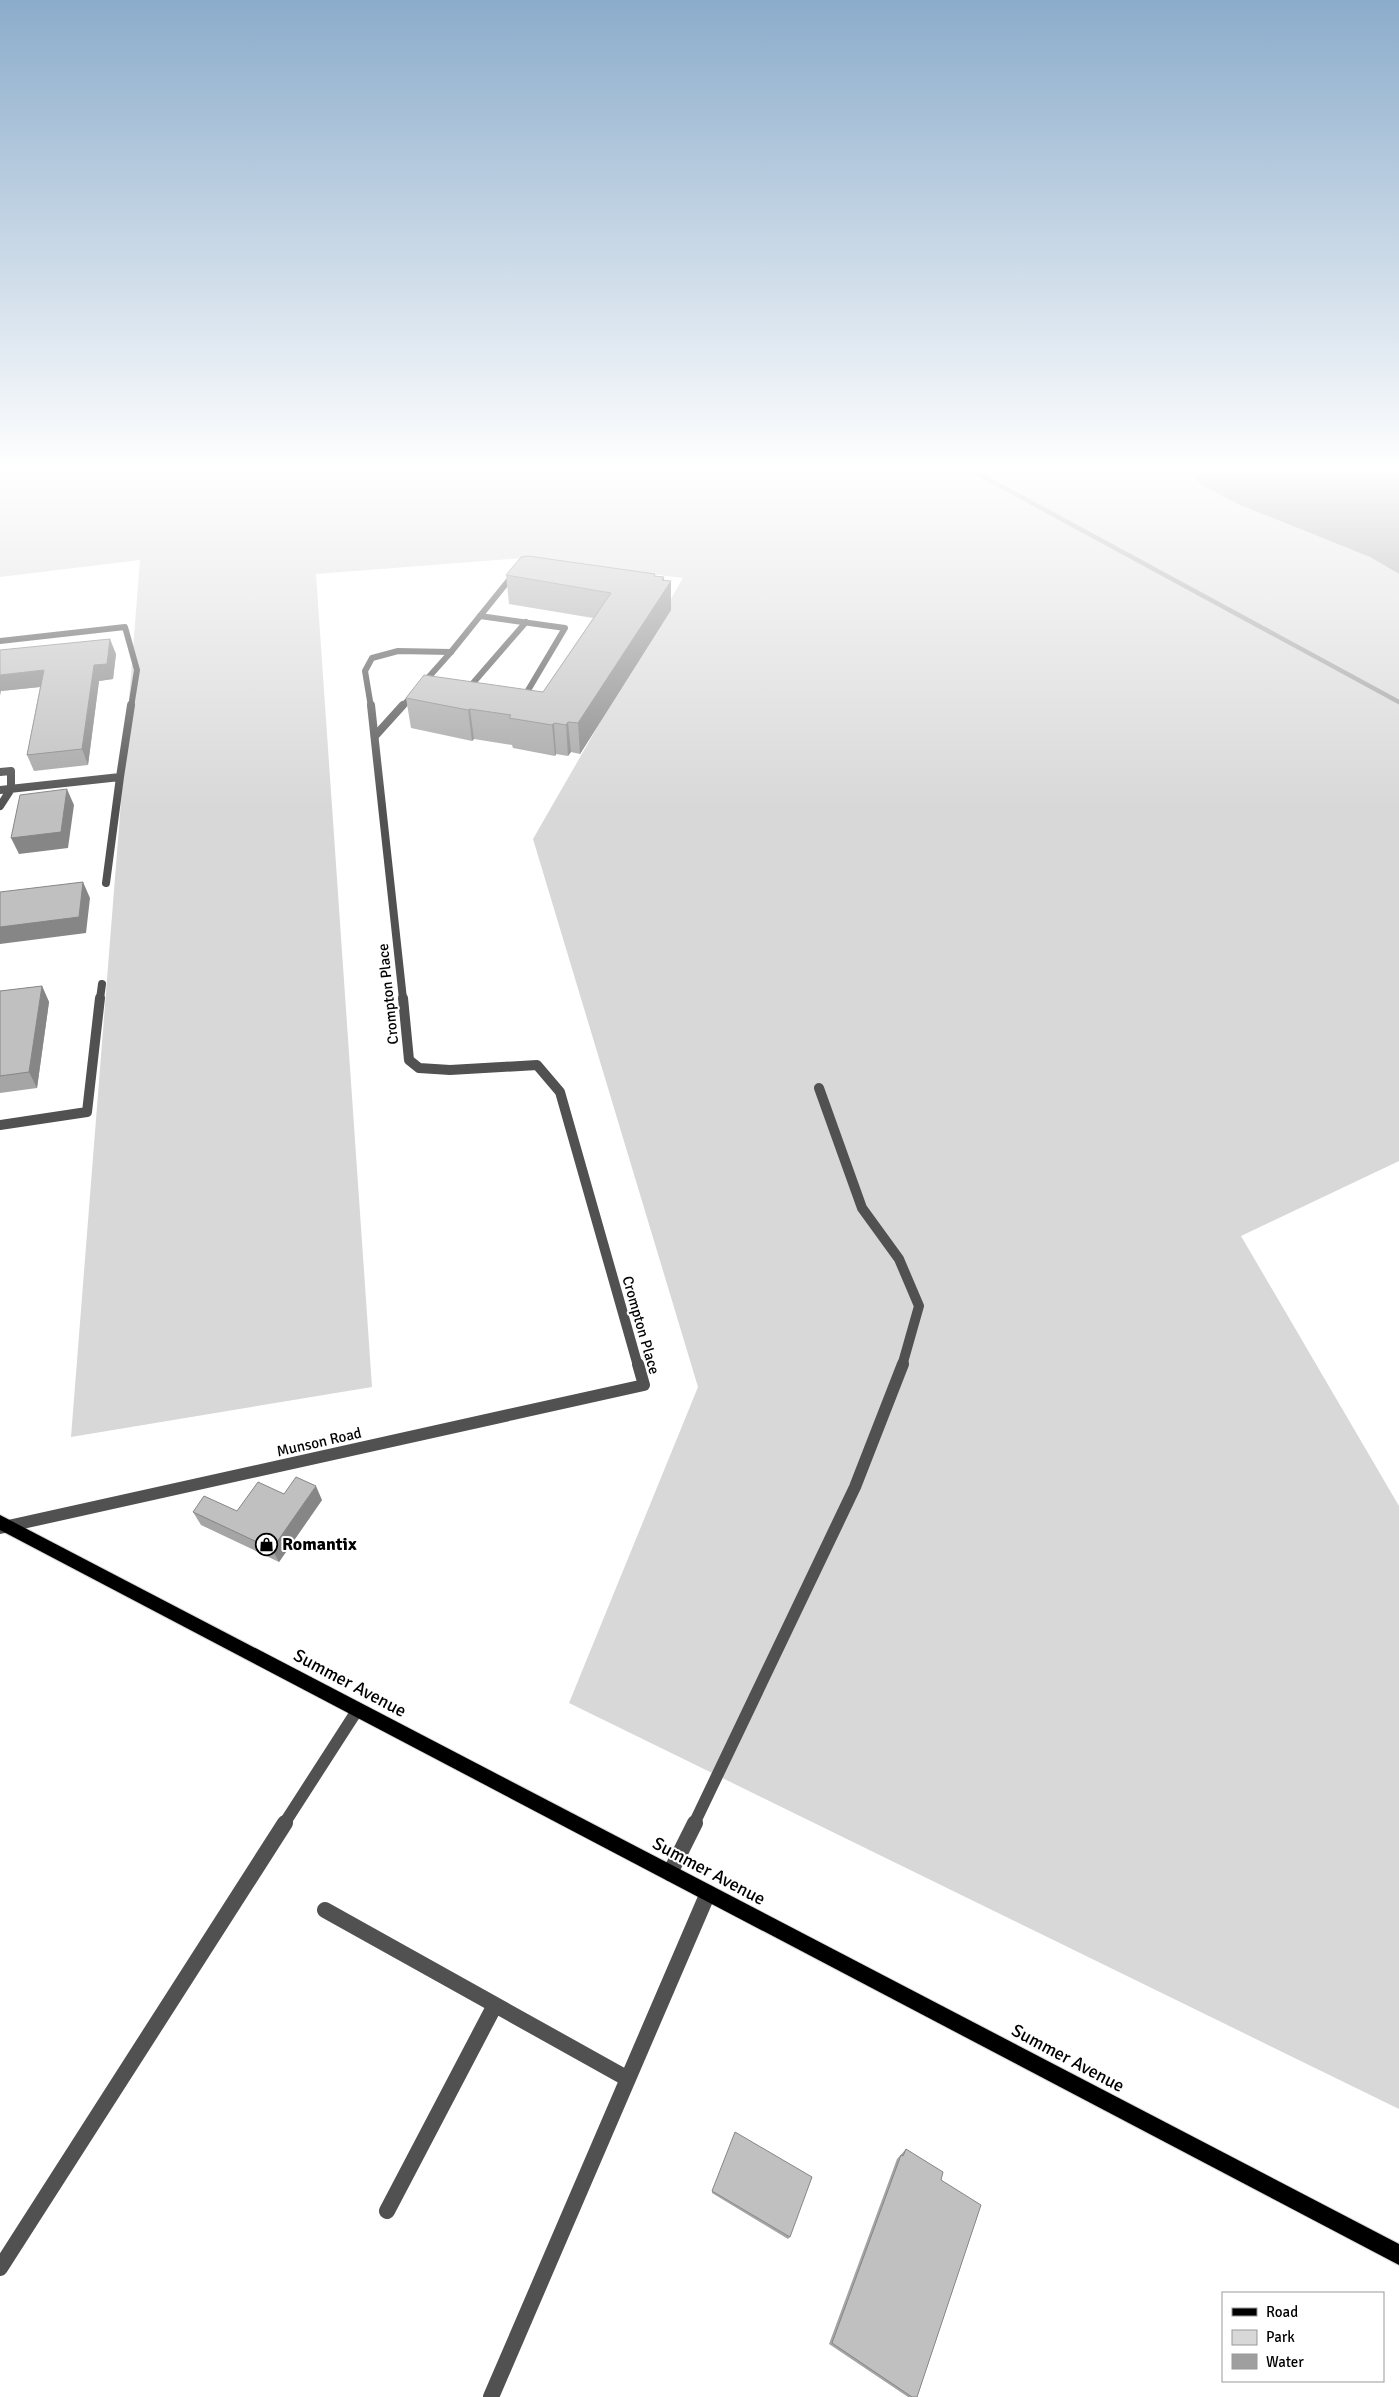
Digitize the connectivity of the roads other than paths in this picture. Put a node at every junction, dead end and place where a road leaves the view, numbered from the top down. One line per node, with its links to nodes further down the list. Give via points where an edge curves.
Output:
1 (506, 584): 2 (street)
2 (480, 616): 3 (street); 5 (street)
3 (526, 622): 9 (street); 11 (street, via 565,628 527,692 514,698)
4 (0, 641): 14 (street, via 126,628 137,670)
5 (451, 652): 6 (street); 12 (street, Crompton Place, via 398,651 372,658 365,670)
6 (423, 683): 7 (street); 12 (street)
7 (431, 685)
8 (458, 689): 9 (street)
9 (466, 690): 10 (street)
10 (476, 692)
11 (505, 696)
12 (375, 736): 22 (street, Crompton Place, via 409,1060 419,1068 450,1070 537,1065 560,1092)
13 (0, 772): 15 (street, via 11,771)
14 (120, 777): 15 (street); 18 (street)
15 (11, 789): 16 (street); 17 (street)
16 (0, 790)
17 (0, 806)
18 (106, 884)
19 (102, 984): 21 (street, via 87,1112)
20 (818, 1088): 25 (street, via 862,1208 899,1259 919,1306 903,1364 855,1487)
21 (0, 1125)
22 (644, 1385): 23 (street, Munson Road)
23 (3, 1525): 24 (main road, Summer Avenue)
24 (358, 1710): 25 (main road, Summer Avenue); 32 (street)
25 (670, 1873): 26 (main road, Summer Avenue)
26 (708, 1893): 29 (street); 31 (main road, Summer Avenue)
27 (325, 1910): 28 (street)
28 (495, 2005): 29 (street); 30 (street)
29 (628, 2079): 33 (street)
30 (387, 2211)
31 (1399, 2255)
32 (0, 2268)
33 (491, 2397)

